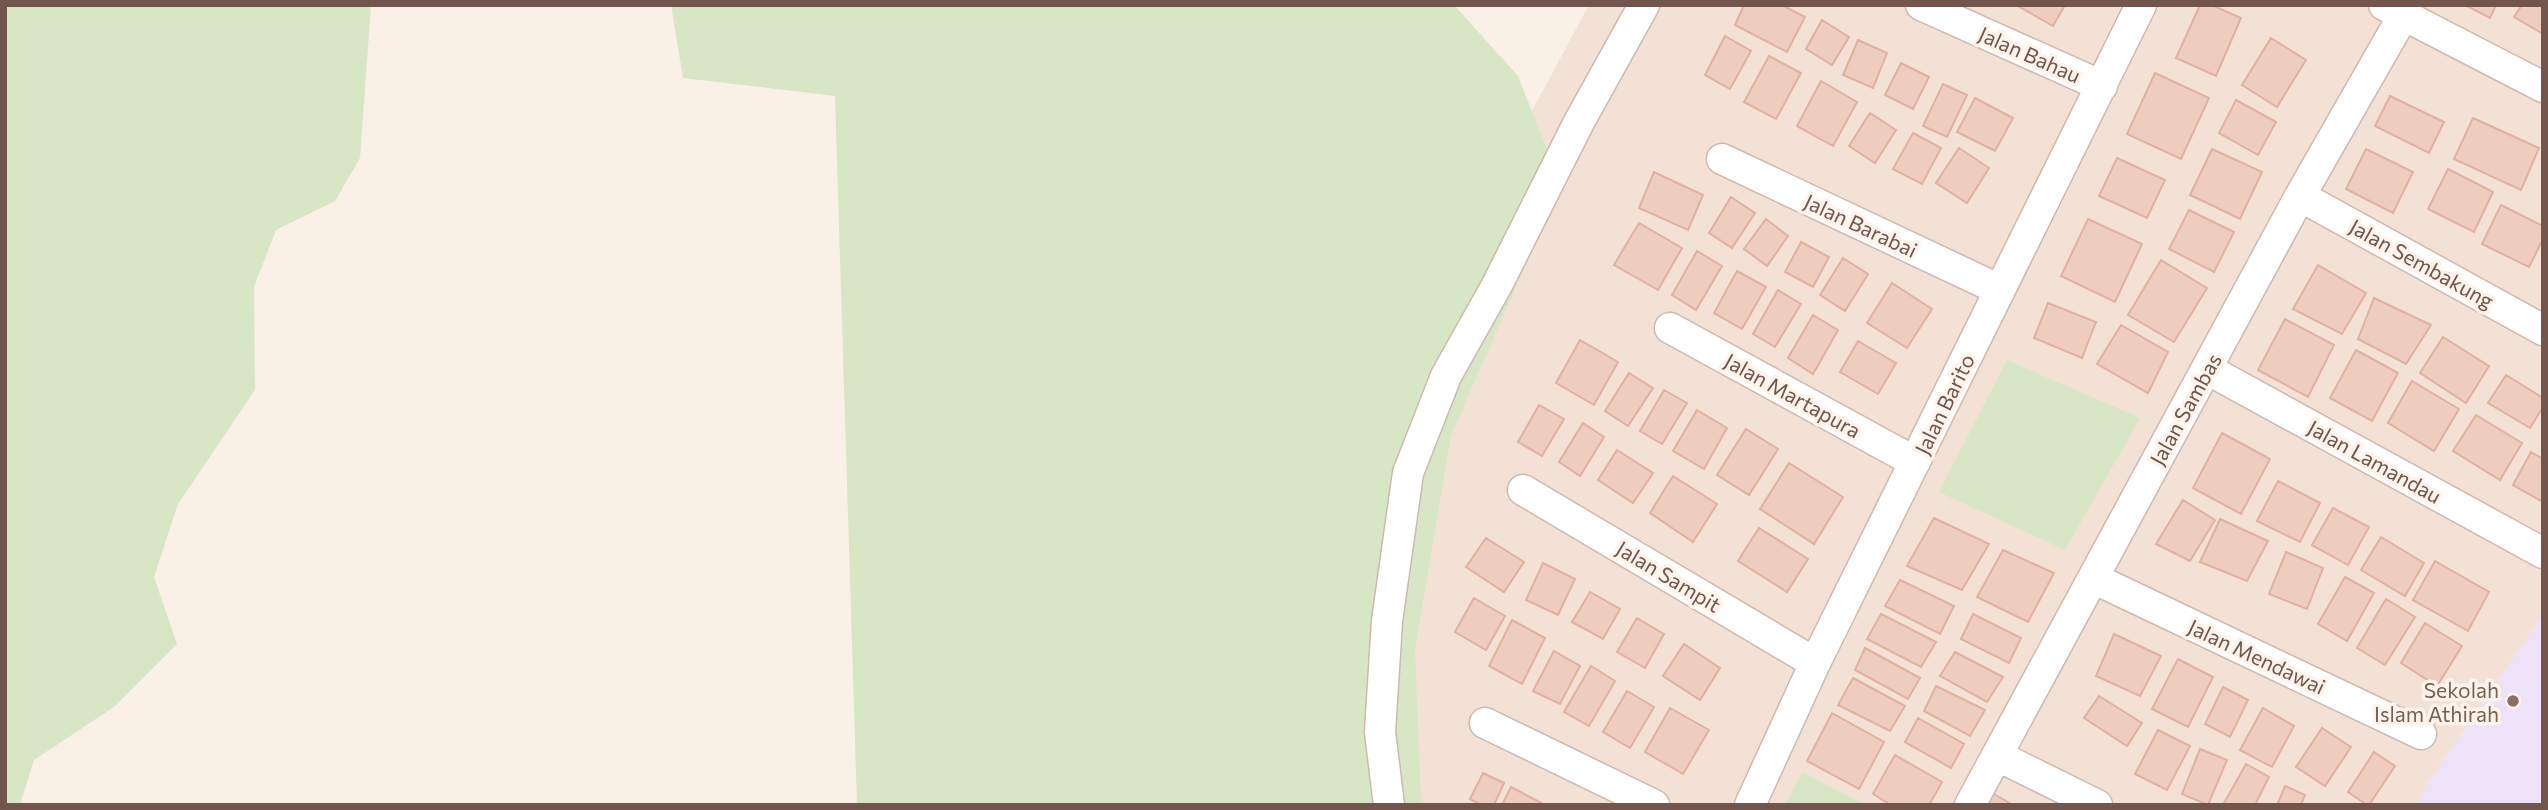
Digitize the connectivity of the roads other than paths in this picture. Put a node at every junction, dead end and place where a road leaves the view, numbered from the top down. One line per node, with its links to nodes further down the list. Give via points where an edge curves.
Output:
1 (1644, 5): 21 (street, via 1446,376 1408,473 1387,621 1380,732)
2 (1921, 5): 5 (street, Jalan Bahau)
3 (2141, 5): 5 (street, Jalan Barito)
4 (2394, 10): 6 (street); 8 (street, Jalan Sambas)
5 (2102, 86): 9 (street, Jalan Barito)
6 (2543, 87)
7 (1722, 159): 9 (street, Jalan Barabai)
8 (2300, 196): 11 (street, Jalan Sembakung); 12 (street, Jalan Sambas)
9 (2000, 290): 13 (street, Jalan Barito)
10 (1670, 328): 13 (street, Jalan Martapura)
11 (2543, 330)
12 (2207, 369): 15 (street, Jalan Lamandau); 16 (street, Jalan Sambas)
13 (1915, 462): 17 (street, Jalan Barito)
14 (1522, 490): 17 (street, Jalan Sampit)
15 (2543, 553)
16 (2093, 578): 19 (street, Jalan Mendawai); 20 (street, Jalan Sambas)
17 (1815, 663): 23 (street, Jalan Barito)
18 (1485, 723): 22 (street)
19 (2421, 734)
20 (1997, 756): 24 (street, Jalan Sambas); 25 (street)
21 (1389, 805)
22 (1654, 805)
23 (1750, 805)
24 (1970, 805)
25 (2097, 805)

